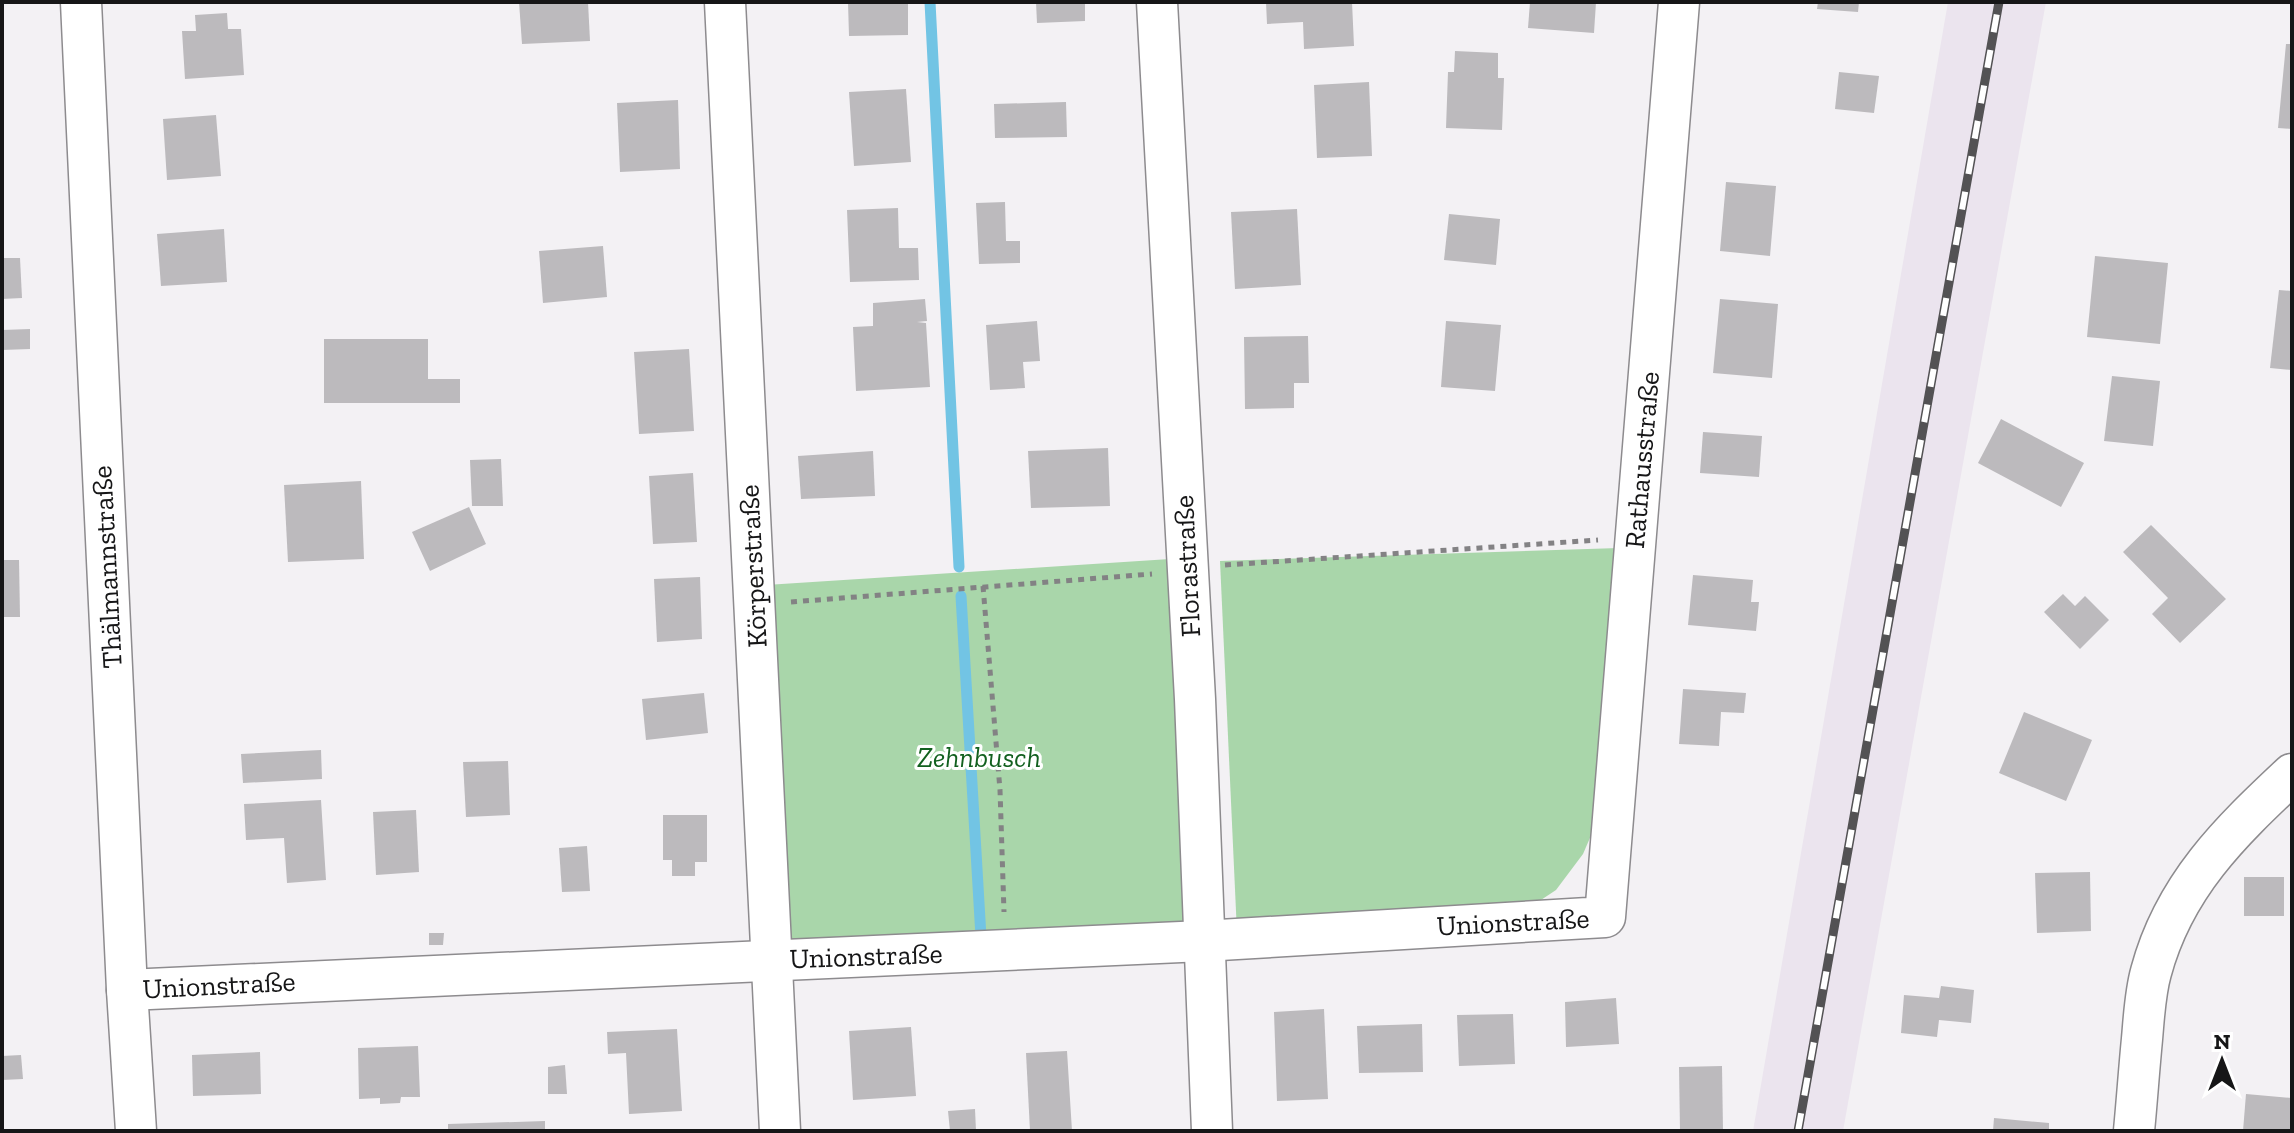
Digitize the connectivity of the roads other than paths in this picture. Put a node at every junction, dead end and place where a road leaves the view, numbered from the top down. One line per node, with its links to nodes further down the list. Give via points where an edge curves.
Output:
1 (81, 2): 9 (street, Thälmannstraße)
2 (725, 2): 8 (street, Körperstraße)
3 (1157, 2): 7 (street, Florastraße)
4 (1679, 2): 6 (street, Rathausstraße)
5 (2292, 774): 13 (street, via 2199,870 2169,921 2151,973)
6 (1605, 917): 7 (street, Unionstraße)
7 (1203, 941): 8 (street, Unionstraße); 12 (street, Florastraße)
8 (771, 960): 9 (street, Unionstraße); 11 (street, Körperstraße)
9 (127, 990): 10 (street, Thälmannstraße)
10 (136, 1131)
11 (780, 1131)
12 (1212, 1131)
13 (2134, 1131)

